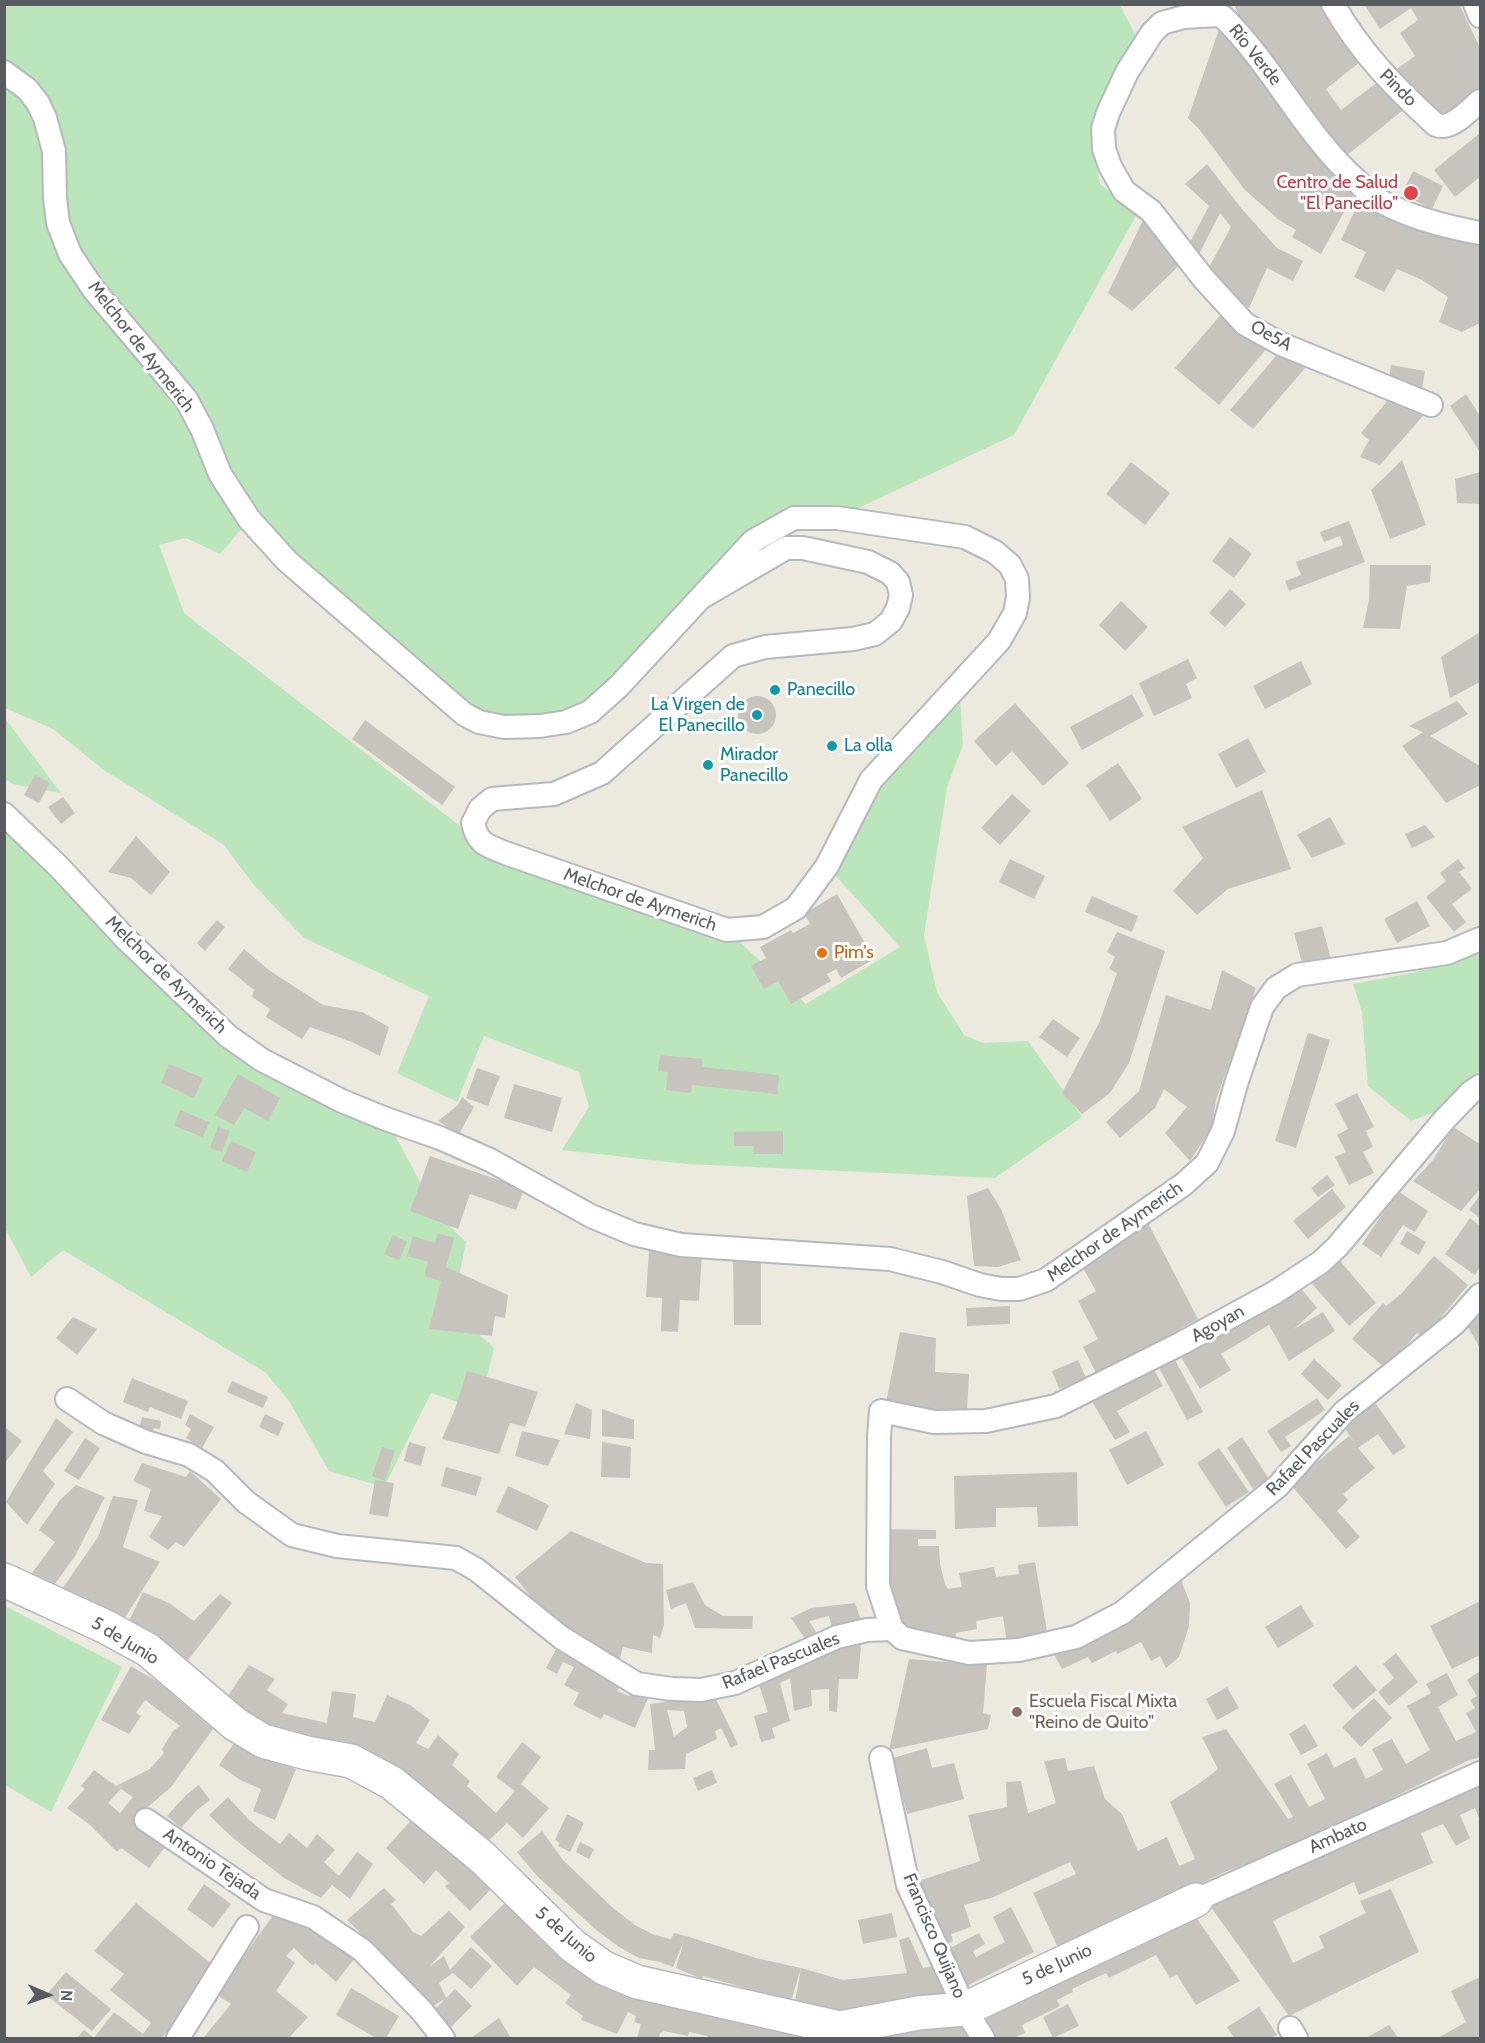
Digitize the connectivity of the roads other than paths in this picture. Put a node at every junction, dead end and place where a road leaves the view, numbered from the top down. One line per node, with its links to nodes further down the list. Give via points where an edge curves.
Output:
1 (1333, 4): 6 (street, Pindo, via 1368,58 1436,125 1445,127 1453,123)
2 (1474, 4): 4 (street)
3 (1221, 10): 7 (street, Río Verde, via 1162,23 1138,55 1108,113 1103,129 1110,166 1124,191); 8 (street, Río Verde, via 1336,162 1378,201 1417,217)
4 (1480, 16)
5 (4, 72): 10 (street, Melchor de Aymerich, via 27,89 45,118 54,151 58,223 70,254 94,290 186,399 220,474 249,519 287,561 464,714 504,728 566,722 590,712)
6 (1480, 101)
7 (1151, 211): 9 (street, Oe5A, via 1245,324 1281,344)
8 (1480, 233)
9 (1431, 405)
10 (702, 597): 10 (street, Melchor de Aymerich, via 786,548 868,562 890,573 898,582 901,595 891,621 875,634 765,647 733,656 602,773 554,794 492,799 480,809 473,823 482,843 508,854 727,930 763,927 796,908 827,866 871,780 999,641 1015,613 1017,579 1010,565 995,552 965,537 837,518 794,518 753,540)
11 (4, 814): 12 (street, Melchor de Aymerich, via 124,938 228,1036 262,1060 311,1086 489,1160 591,1216 634,1234 670,1244 890,1258 1001,1289 1029,1287 1046,1280 1184,1184 1207,1163 1222,1131 1262,1007 1276,988 1297,975 1447,953)
12 (1480, 939)
13 (1480, 1086): 17 (street, Agoyan, via 1445,1119 1337,1247 1274,1293 1056,1406 986,1421 934,1422 882,1411 878,1586)
14 (1480, 1295): 17 (street, Rafael Pascuales, via 1455,1324 1344,1412 1278,1486 1122,1613 1076,1637 1019,1650 969,1653 902,1638)
15 (67, 1399): 17 (street, Rafael Pascuales, via 103,1423 189,1455 215,1471 246,1502 292,1535 337,1546 456,1558 477,1570 562,1638 637,1684 700,1690 723,1686 837,1637)
16 (4, 1580): 24 (street, 5 de Junio, via 148,1650 235,1724 263,1741 351,1761 392,1783 482,1857 573,1946 604,1968 637,1982)
17 (892, 1629)
18 (881, 1758): 23 (street, Francisco Quijano, via 908,1885)
19 (1480, 1773): 21 (street, Ambato)
20 (147, 1820): 26 (street, Antonio Tejada, via 243,1888 264,1900 313,1917 362,1950)
21 (1196, 1900): 23 (street, 5 de Junio)
22 (247, 1927): 25 (street)
23 (965, 2008): 24 (street, 5 de Junio, via 918,2013); 27 (street, Francisco Quijano)
24 (838, 2033)
25 (178, 2038)
26 (443, 2038)
27 (983, 2038)

